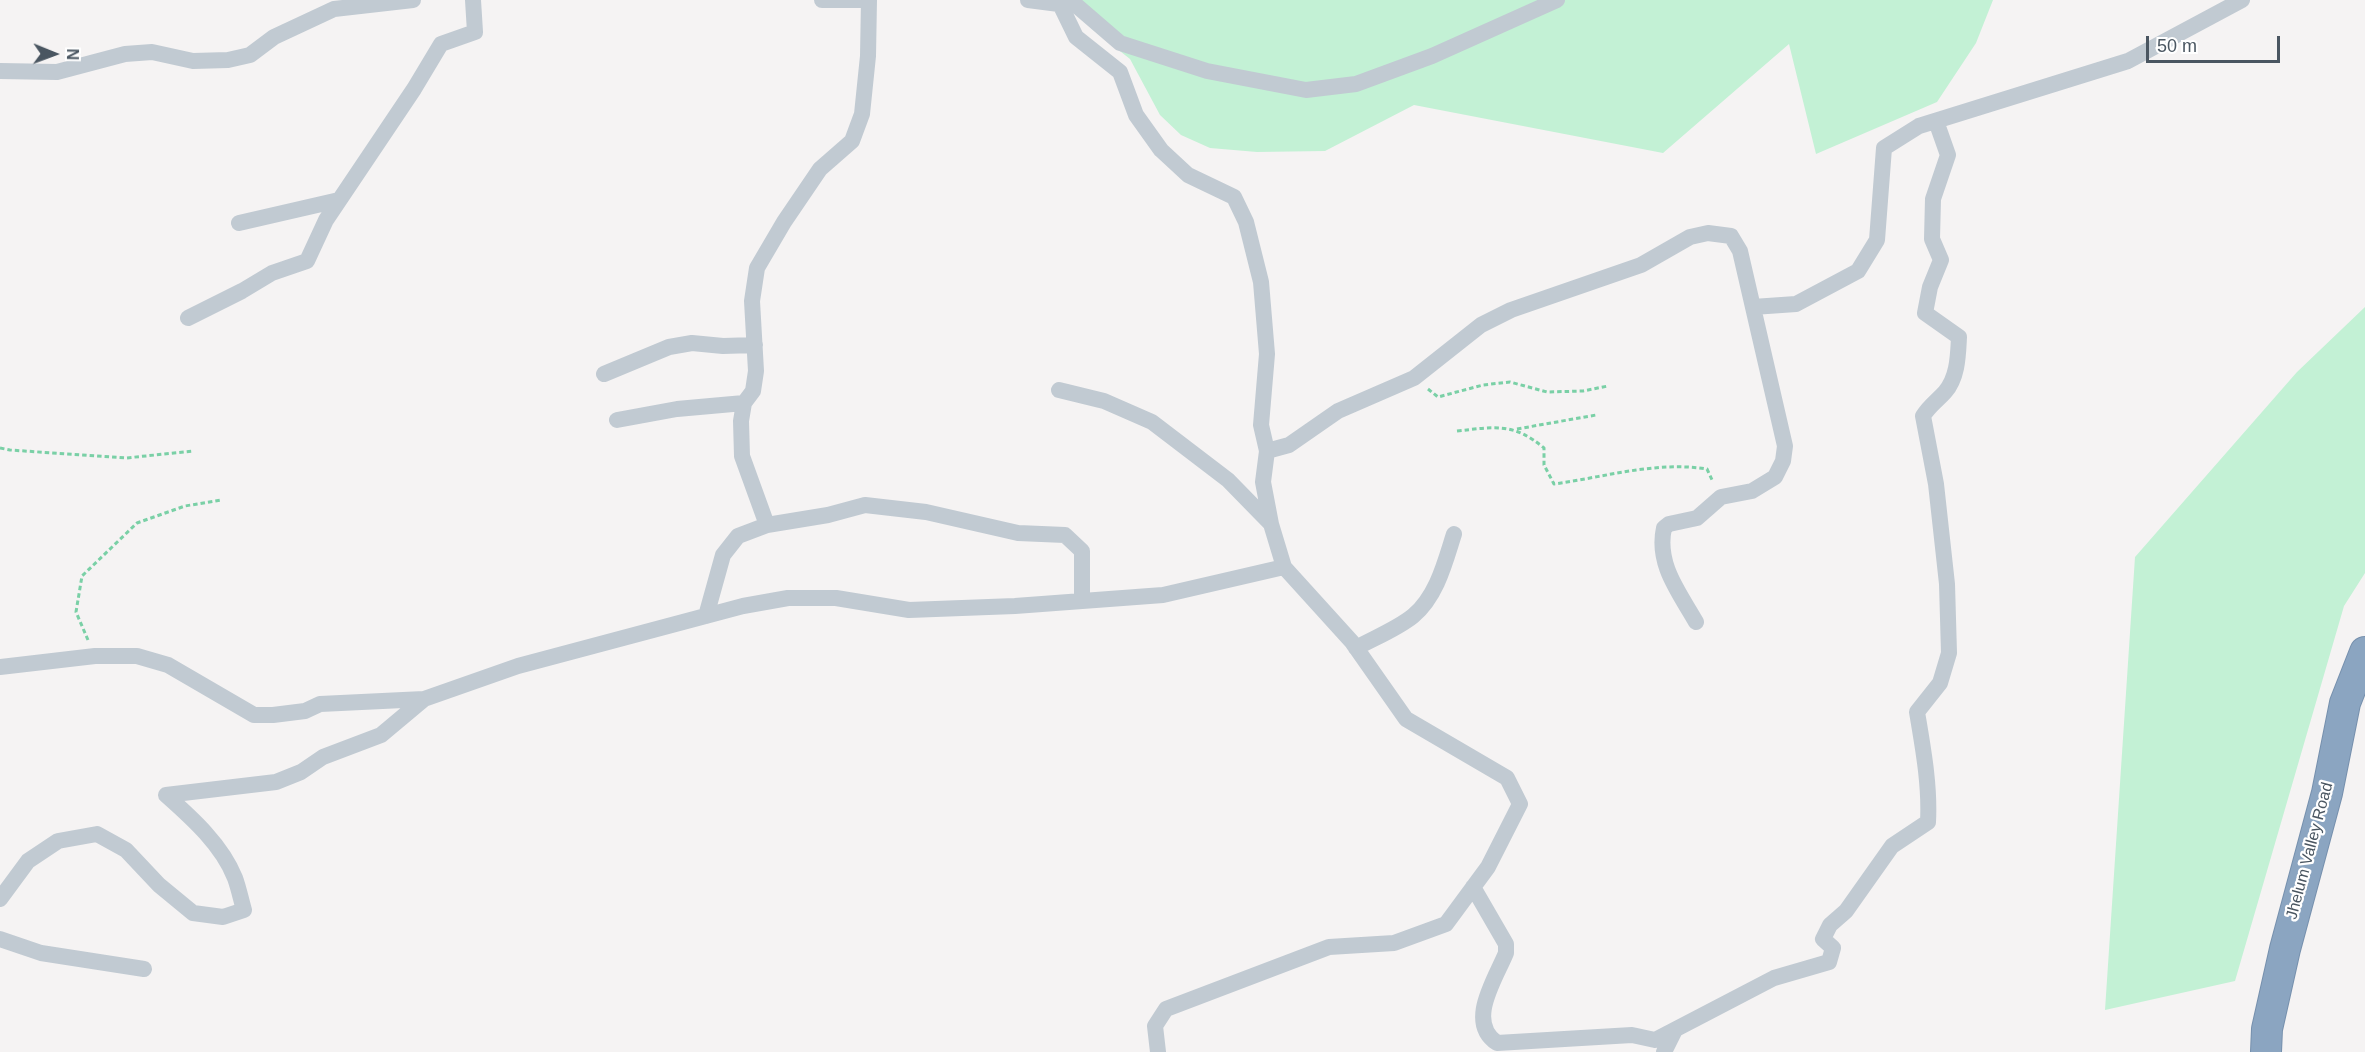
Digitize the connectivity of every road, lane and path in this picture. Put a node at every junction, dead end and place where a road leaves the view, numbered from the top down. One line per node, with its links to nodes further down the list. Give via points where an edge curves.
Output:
1 (413, 0): 9 (street)
2 (473, 0): 14 (street, via 475,32 441,44)
3 (822, 0): 10 (street)
4 (861, 0): 10 (street)
5 (869, 0): 18 (street, via 862,114 852,141 820,168 757,268 752,301)
6 (1028, 0): 11 (street)
7 (1557, 0): 11 (street, via 1432,56 1356,84 1306,90 1207,71 1120,43)
8 (2242, 0): 13 (street, via 2128,61)
9 (382, 1): 12 (street, via 334,9 274,37 250,55 228,60 193,61 152,52 125,54 57,72)
10 (840, 1)
11 (1062, 1): 30 (street, via 1076,38 1120,72 1136,115 1161,150 1188,175 1234,197 1246,222 1262,282 1267,354 1261,425)
12 (0, 70)
13 (1936, 121): 16 (street, via 1919,126 1884,148 1877,240 1858,271 1796,304); 49 (street, via 1948,155 1933,199 1932,239 1941,260 1925,313 1959,337 1958,364 1947,391 1930,404 1923,416 1936,484 1947,584 1949,653 1940,683 1917,712 1925,757 1928,822 1893,846 1846,911 1830,925 1823,939 1833,948 1829,962 1774,978)
14 (339, 200): 15 (street); 17 (street, via 307,261 272,273)
15 (239, 223)
16 (1753, 307): 20 (street, via 1740,251 1731,236 1708,233 1690,237 1641,264 1511,310 1481,325); 31 (street, via 1785,446 1783,461 1774,477 1752,490)
17 (188, 318)
18 (754, 345): 19 (street, via 669,347); 23 (street, via 753,391)
19 (604, 374)
20 (1414, 378): 21 (path, via 1438,397 1510,382 1547,392); 30 (street, via 1338,411 1289,446)
21 (1608, 386)
22 (1059, 390): 33 (street, via 1104,402 1152,422 1228,480)
23 (744, 403): 25 (street); 34 (street, via 742,456)
24 (1596, 415): 26 (path)
25 (617, 420)
26 (1515, 429): 27 (path); 31 (path, via 1544,448 1544,465 1554,484 1635,469 1686,465 1707,469)
27 (1457, 431)
28 (0, 448): 29 (path, via 126,458)
29 (194, 451)
30 (1267, 452): 33 (street, via 1263,482)
31 (1721, 497): 39 (street, via 1697,518 1669,524 1661,540 1663,563)
32 (221, 500): 42 (path, via 185,506 137,523 82,576 76,612)
33 (1271, 524): 36 (street)
34 (766, 525): 37 (street, via 864,505 926,512 1018,532 1065,535 1082,551); 38 (street, via 738,536 723,555)
35 (1454, 534): 40 (street, via 1442,573 1426,602 1412,617)
36 (1284, 567): 37 (street, via 1162,594); 40 (street)
37 (1082, 601): 38 (street, via 909,610 836,598 788,598)
38 (706, 616): 44 (street, via 518,666)
39 (1696, 622)
40 (1356, 648): 45 (street, via 1406,719 1507,778 1512,787 1520,804 1488,867)
41 (2365, 652): 52 (highway, Jhelum Valley Road, via 2345,702 2327,793 2285,949 2267,1029)
42 (95, 656): 43 (street); 44 (street, via 137,656 168,665 254,715 304,711 320,704)
43 (0, 667)
44 (424, 699): 46 (street, via 381,735 323,757 276,782 166,795 213,843 234,877 244,910 223,917 193,913 126,850 97,834 58,840 28,861)
45 (1473, 887): 49 (street, via 1506,944 1506,953 1483,1006 1488,1037 1497,1043 1632,1035 1655,1040); 50 (street, via 1446,924 1394,943 1329,947 1166,1009 1155,1026)
46 (0, 899)
47 (0, 939): 48 (street, via 41,953)
48 (144, 969)
49 (1675, 1030): 51 (street)
50 (1158, 1052)
51 (1664, 1052)
52 (2266, 1052)

